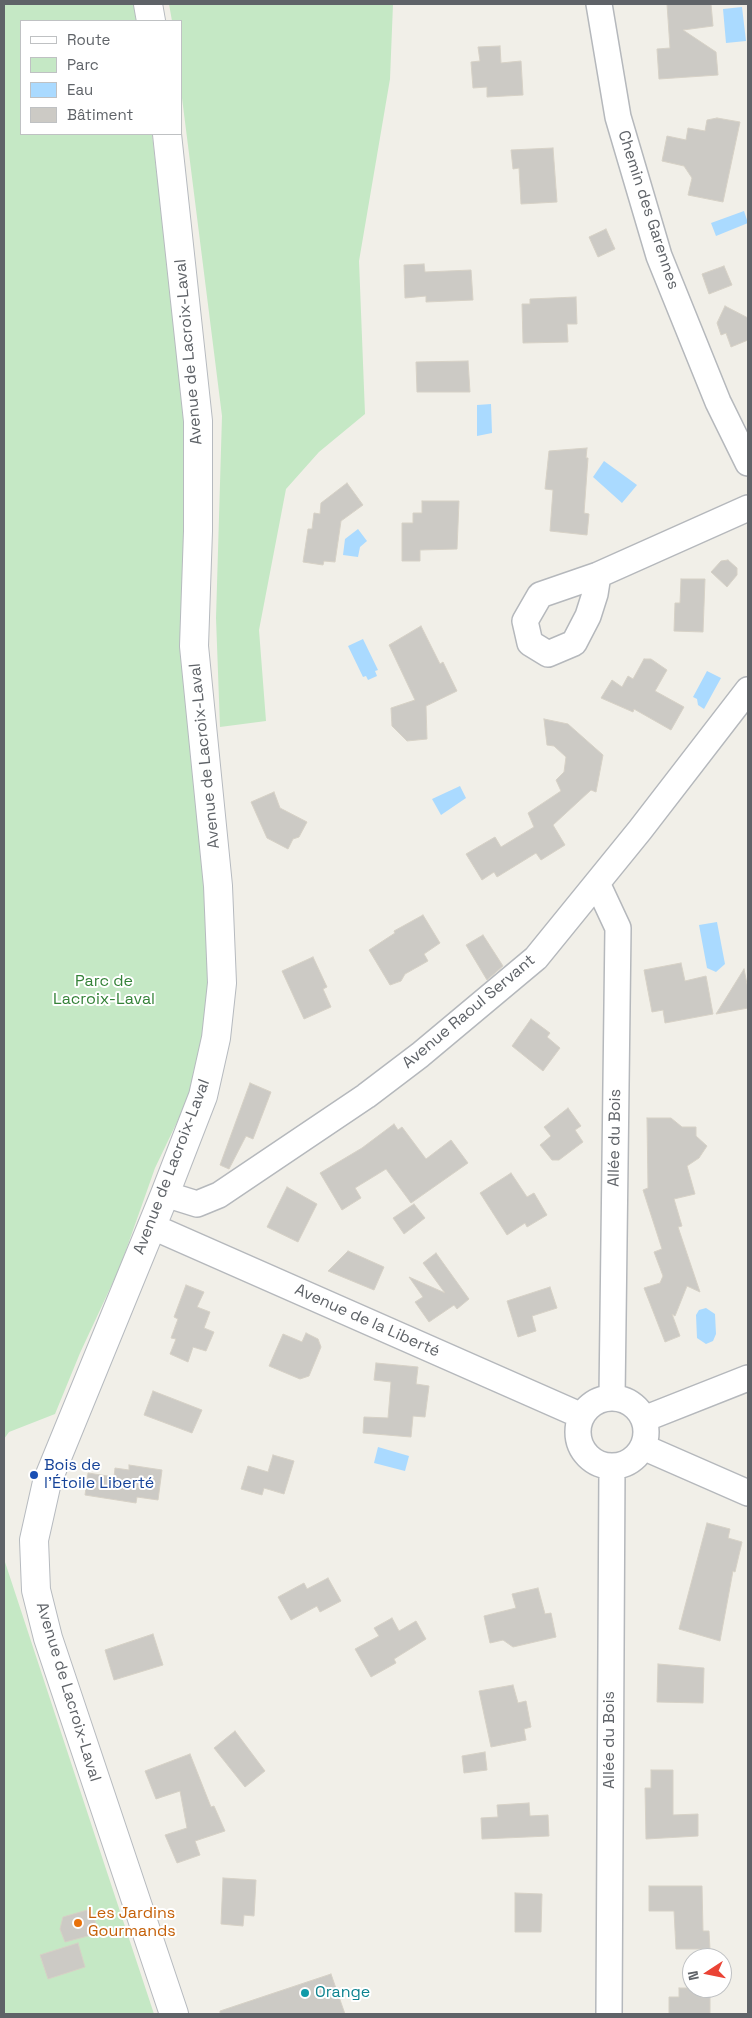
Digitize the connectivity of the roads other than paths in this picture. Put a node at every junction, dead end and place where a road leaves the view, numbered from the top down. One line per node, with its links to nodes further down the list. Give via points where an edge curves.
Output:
1 (148, 4): 3 (street)
2 (599, 4): 5 (street, Chemin des Garennes, via 618,117 659,256 718,402)
3 (151, 20)
4 (167, 135): 10 (street, Avenue de Lacroix-Laval, via 198,421 194,646 218,886 222,983 216,1038 203,1096)
5 (748, 463)
6 (748, 508): 7 (street)
7 (598, 575)
8 (748, 690): 9 (street, Avenue Raoul Servant)
9 (597, 883): 10 (street, Avenue Raoul Servant, via 536,958 366,1096 219,1195 197,1204); 13 (street, Allée du Bois, via 618,928)
10 (165, 1194): 11 (street, Avenue de Lacroix-Laval)
11 (151, 1226): 14 (street, Avenue de la Liberté); 19 (street, Avenue de Lacroix-Laval, via 47,1482 34,1540 36,1590 48,1638)
12 (748, 1378): 15 (street)
13 (612, 1397): 14 (street, via 594,1402); 15 (street, via 631,1404)
14 (582, 1416): 17 (street, via 578,1439 583,1450 600,1464)
15 (644, 1419): 16 (street)
16 (643, 1447): 17 (street, via 630,1461); 18 (street)
17 (612, 1466): 20 (street, Allée du Bois)
18 (748, 1493)
19 (174, 2014)
20 (609, 2014)

